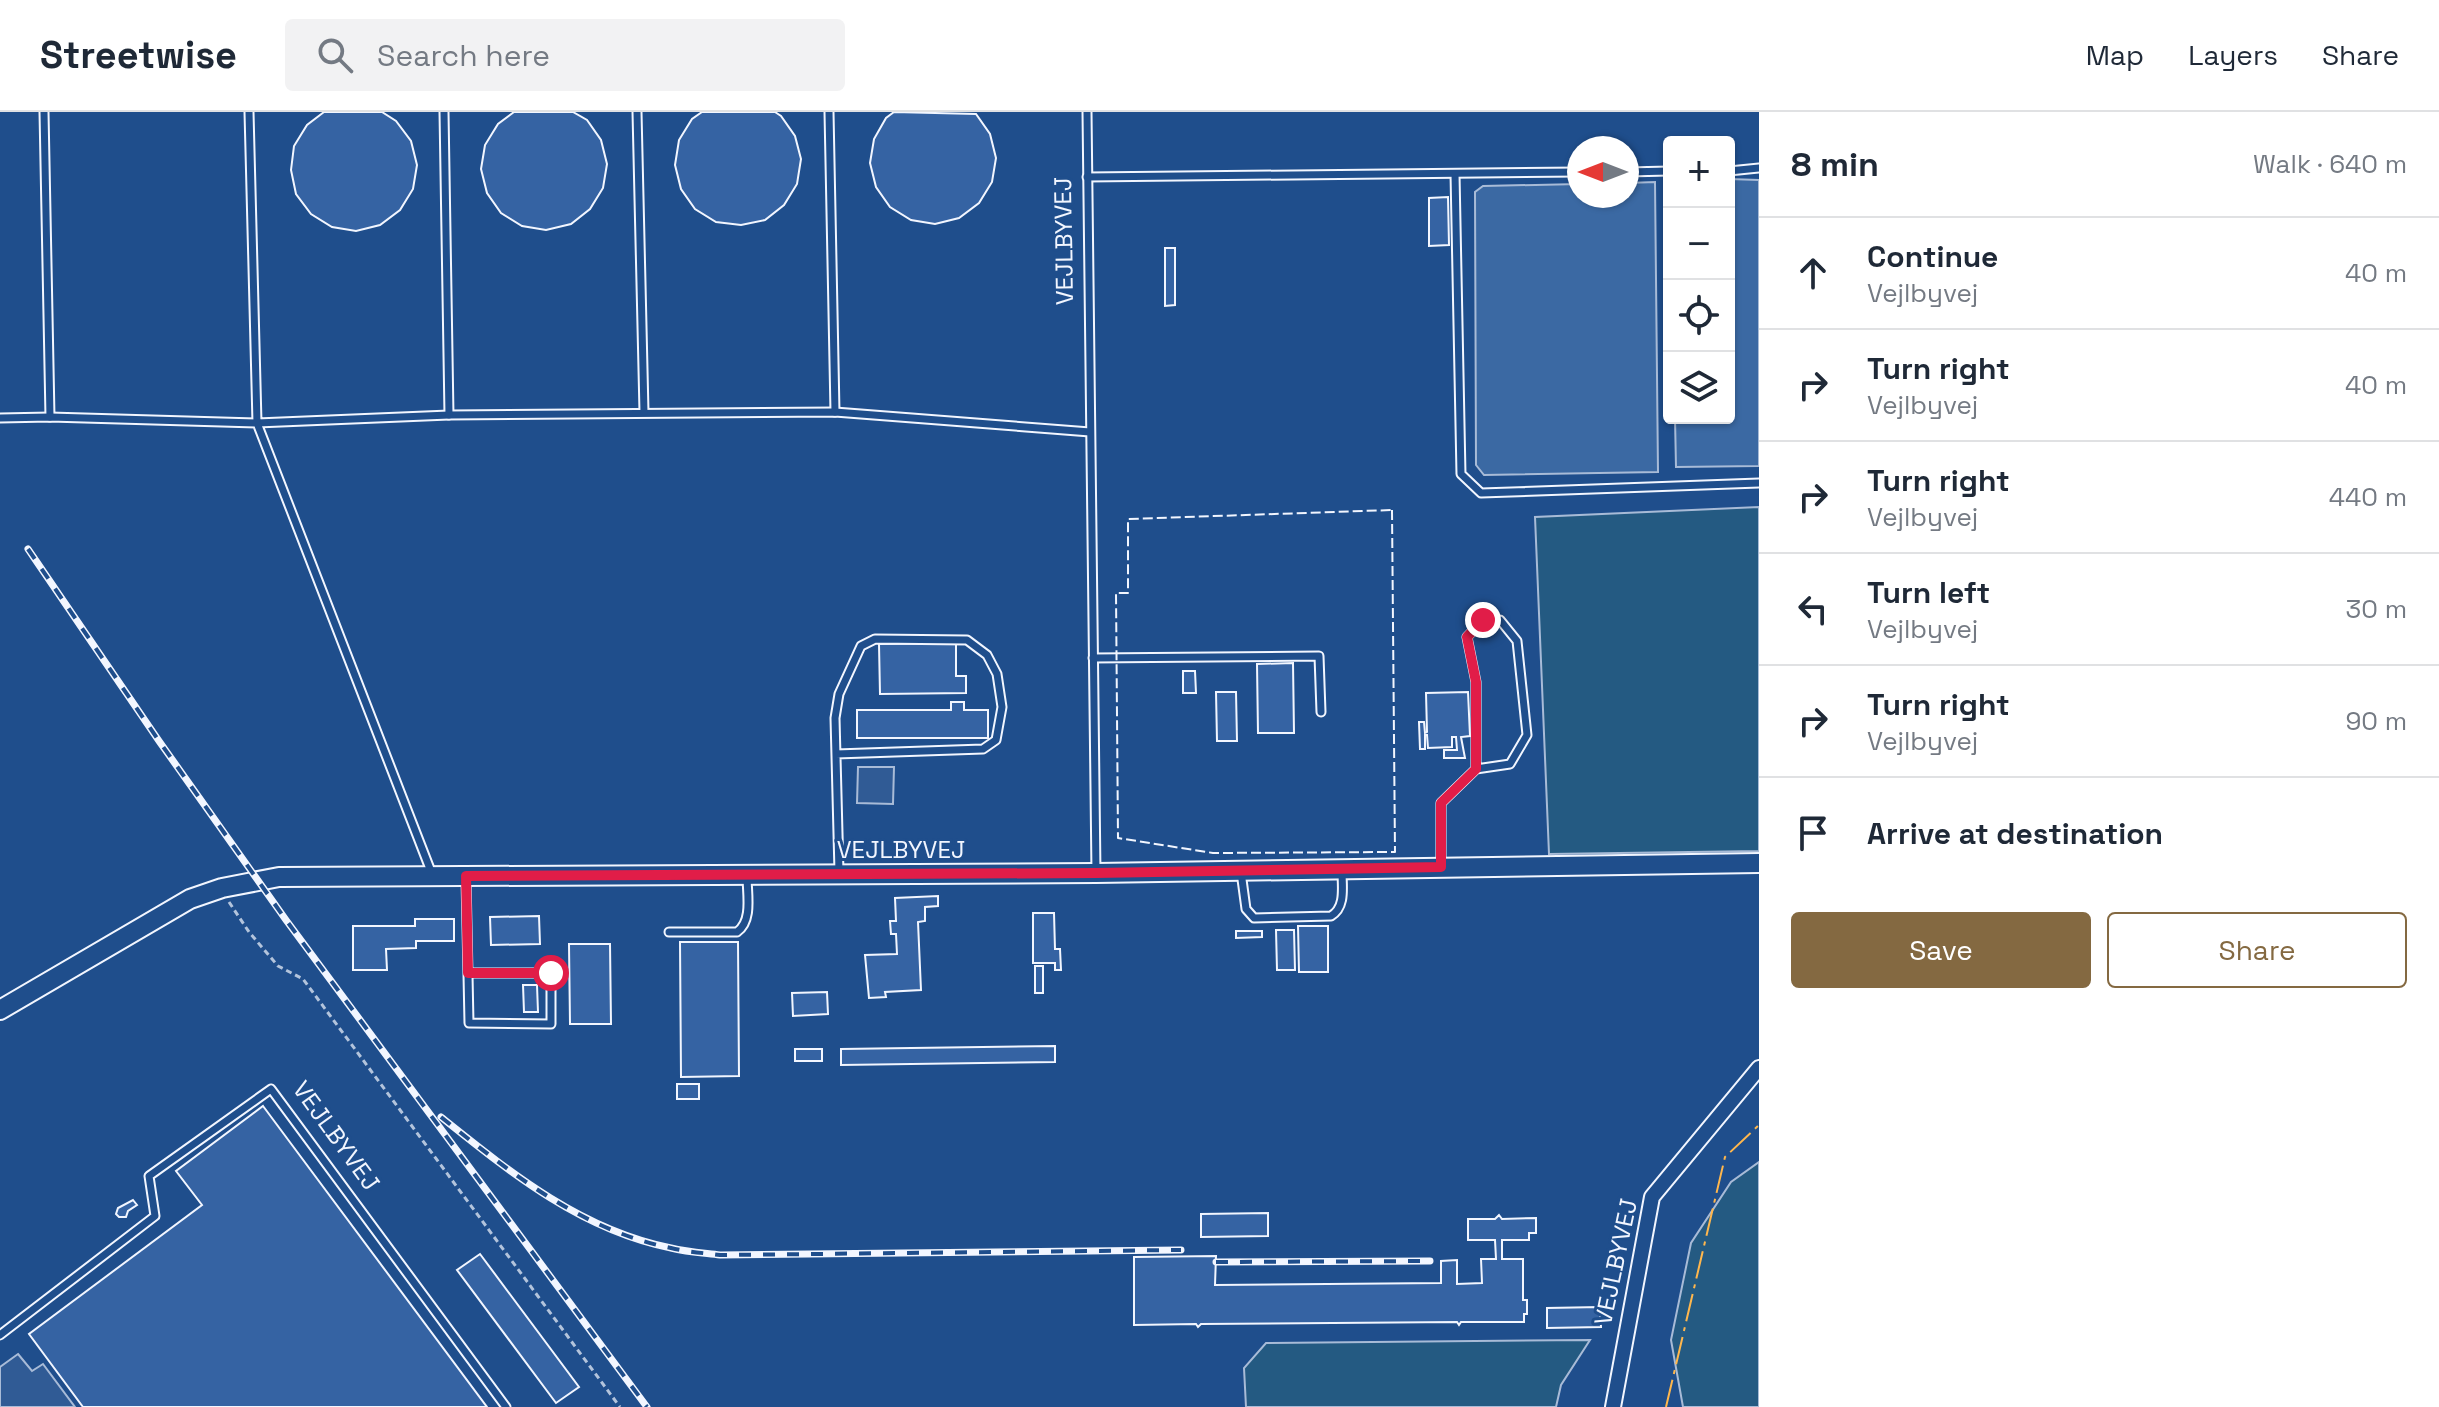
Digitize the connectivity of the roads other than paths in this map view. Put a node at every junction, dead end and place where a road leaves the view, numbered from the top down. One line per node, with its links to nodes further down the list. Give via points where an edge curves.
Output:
1 (44, 112): 17 (lane)
2 (249, 112): 19 (lane)
3 (444, 112): 16 (lane)
4 (637, 112): 14 (lane)
5 (829, 112): 15 (lane)
6 (1087, 112): 13 (lane, VEJLBYVEJ)
7 (1759, 168): 8 (lane)
8 (1735, 170)
9 (1663, 171): 11 (lane)
10 (1567, 172): 12 (lane)
11 (1639, 172)
12 (1455, 174): 13 (lane); 21 (lane, via 1461,474 1481,493)
13 (1087, 177): 20 (lane, VEJLBYVEJ)
14 (644, 412): 15 (lane); 16 (lane)
15 (835, 412): 20 (lane)
16 (449, 415): 19 (lane)
17 (50, 417): 18 (lane); 19 (lane)
18 (0, 418)
19 (257, 423): 33 (lane)
20 (1090, 432): 22 (lane, VEJLBYVEJ)
21 (1759, 483)
22 (1093, 658): 23 (lane, via 1319,656); 30 (lane, VEJLBYVEJ)
23 (1321, 712)
24 (836, 754): 24 (lane, via 839,694 861,646 875,639 967,640 987,655 997,674 1002,707 996,740 983,749); 32 (lane)
25 (1476, 769): 25 (lane, via 1476,682 1467,637 1483,620 1500,620 1517,641 1527,735 1510,764); 27 (lane, via 1441,803)
26 (1759, 863): 27 (street, VEJLBYVEJ)
27 (1441, 867): 28 (street, VEJLBYVEJ)
28 (1342, 868): 29 (street, VEJLBYVEJ); 29 (lane, via 1342,903 1331,916 1254,918 1246,909)
29 (1241, 870): 30 (street, VEJLBYVEJ)
30 (1096, 873): 32 (street, VEJLBYVEJ)
31 (747, 874): 32 (street, VEJLBYVEJ); 34 (street, VEJLBYVEJ); 35 (lane, via 744,927 737,932)
32 (839, 874)
33 (433, 876): 34 (street, VEJLBYVEJ); 37 (street, VEJLBYVEJ, via 279,877 222,888 190,899)
34 (466, 876): 36 (lane)
35 (669, 932)
36 (468, 973): 36 (lane, via 469,1023 551,1024 551,973)
37 (0, 1010)
38 (1759, 1068): 41 (street, VEJLBYVEJ, via 1652,1197)
39 (0, 1335): 40 (lane, VEJLBYVEJ, via 155,1216 149,1176 271,1089)
40 (506, 1407)
41 (1613, 1407)

